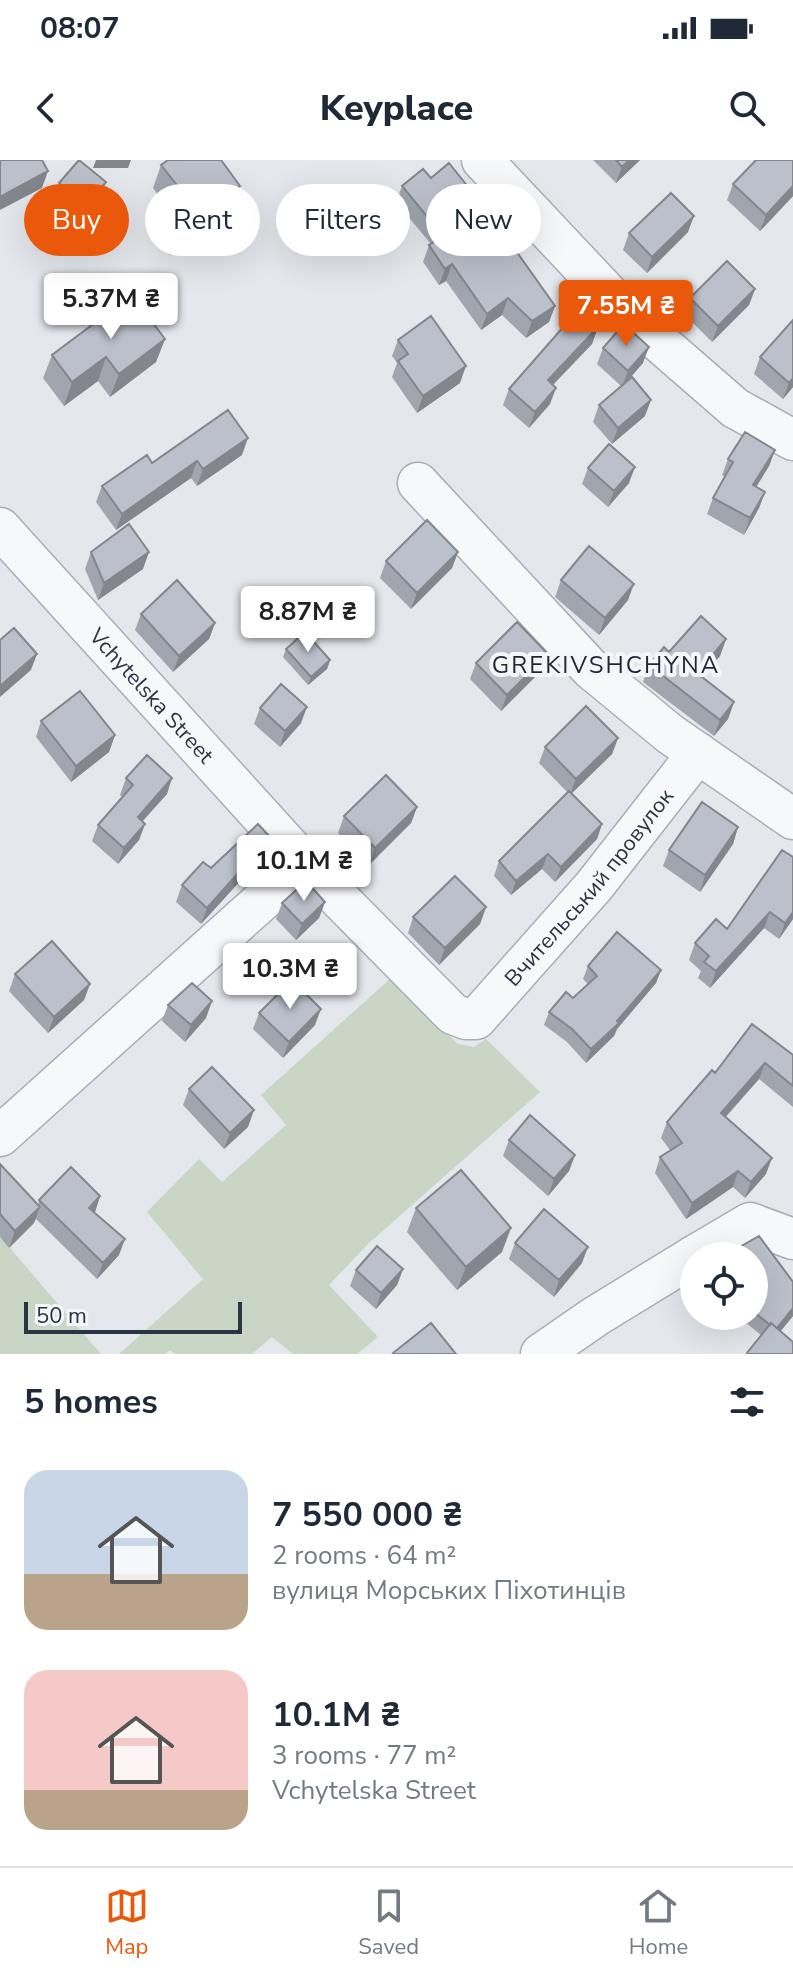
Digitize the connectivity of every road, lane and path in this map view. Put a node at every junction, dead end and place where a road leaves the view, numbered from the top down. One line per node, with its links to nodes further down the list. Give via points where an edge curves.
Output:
1 (482, 160): 2 (street, via 628,315 735,408)
2 (793, 440)
3 (418, 483): 5 (street, via 591,669)
4 (0, 528): 7 (street, Vchytelska Street)
5 (698, 753): 6 (street); 8 (street, Вчительський провулок, via 594,886)
6 (793, 819)
7 (304, 863): 8 (street, Vchytelska Street, via 453,1014); 9 (street)
8 (476, 1019)
9 (0, 1136)
10 (793, 1239): 11 (street, via 750,1223)
11 (718, 1242)
12 (680, 1265): 13 (street)
13 (541, 1354)

